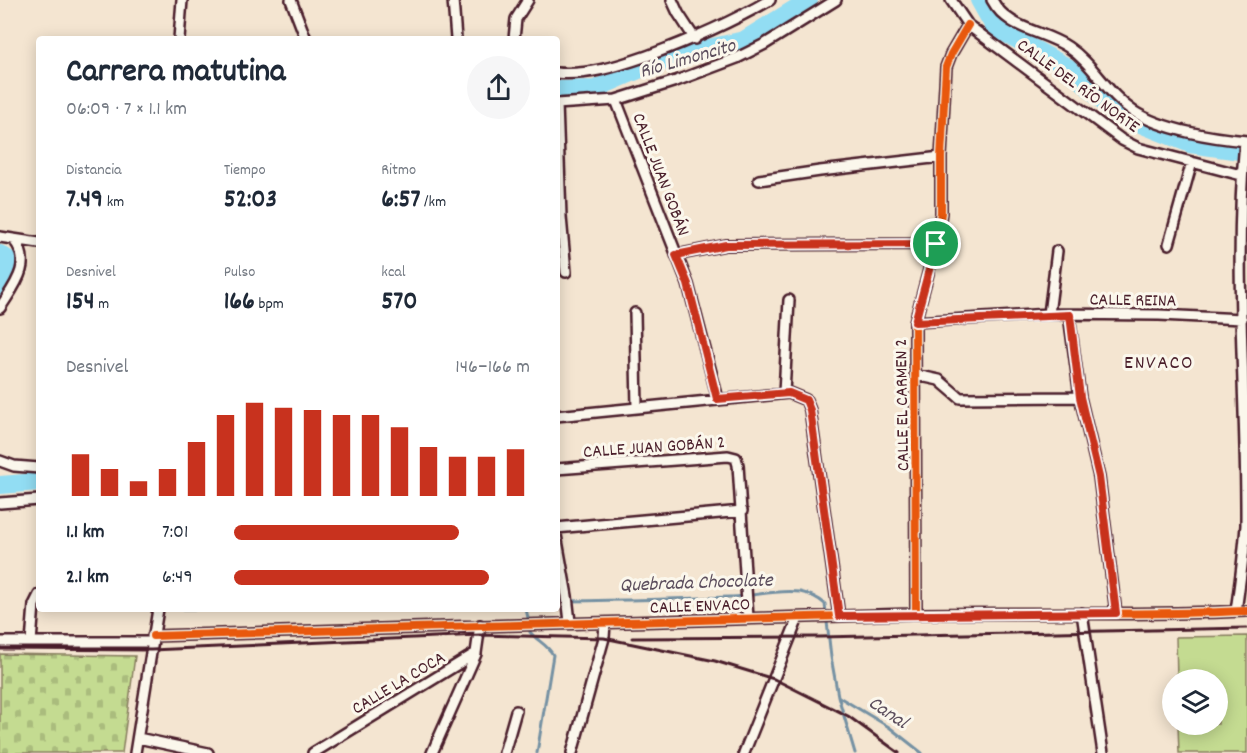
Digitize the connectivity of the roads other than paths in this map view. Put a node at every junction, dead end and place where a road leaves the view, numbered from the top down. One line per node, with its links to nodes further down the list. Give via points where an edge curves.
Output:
1 (182, 0): 11 (street)
2 (291, 0): 12 (street)
3 (453, 0): 13 (street)
4 (528, 0): 14 (street, via 516,19)
5 (672, 0): 15 (street)
6 (770, 0): 15 (street)
7 (836, 0): 17 (street, via 737,58)
8 (951, 0): 10 (street, CALLE DEL RÍO NORTE)
9 (992, 0): 19 (street, via 1017,25 1065,45 1082,57 1132,111 1170,127)
10 (968, 25): 20 (street, CALLE EL CARMEN 2, via 946,67); 21 (street, CALLE DEL RÍO NORTE, via 1122,140)
11 (179, 36)
12 (305, 36)
13 (456, 36)
14 (514, 36)
15 (695, 39): 16 (street, via 618,66 573,75)
16 (560, 73)
17 (616, 100): 18 (street); 31 (street, CALLE JUAN GOBÁN)
18 (560, 104)
19 (1245, 143): 22 (street)
20 (941, 157): 23 (street); 28 (street, CALLE EL CARMEN 2, via 941,213)
21 (1192, 162): 22 (street, CALLE DEL RÍO NORTE); 29 (street)
22 (1241, 170): 33 (street)
23 (759, 180)
24 (560, 189): 32 (street)
25 (0, 237): 26 (street)
26 (14, 240): 27 (street); 35 (street, via 21,248 22,272)
27 (36, 243)
28 (936, 244): 31 (street, via 726,245); 40 (street, CALLE EL CARMEN 2)
29 (1169, 244)
30 (1057, 251): 37 (street)
31 (676, 255): 44 (street, CALLE JUAN GOBÁN, via 688,284)
32 (566, 272)
33 (1244, 291): 39 (street)
34 (789, 300): 42 (street)
35 (0, 308)
36 (635, 313): 45 (street)
37 (1049, 314): 38 (street, CALLE REINA); 40 (street, CALLE REINA)
38 (1070, 315): 39 (street, CALLE REINA); 43 (street)
39 (1242, 319): 56 (street, via 1246,524)
40 (915, 322): 41 (street, CALLE EL CARMEN 2)
41 (916, 375): 43 (street, via 939,380 960,398); 62 (street, CALLE EL CARMEN 2)
42 (784, 393): 44 (street); 63 (street, via 806,400 810,410)
43 (1080, 397): 60 (street, via 1099,477)
44 (717, 399): 45 (street)
45 (637, 407): 46 (street)
46 (560, 416)
47 (0, 461): 48 (street)
48 (36, 468)
49 (560, 469): 52 (street, CALLE JUAN GOBÁN 2, via 733,456 738,465)
50 (36, 500): 51 (street)
51 (0, 503)
52 (742, 511): 53 (street); 61 (street, CALLE JUAN GOBÁN 2)
53 (560, 528)
54 (560, 557): 65 (street)
55 (36, 601): 70 (street)
56 (1236, 611): 57 (street, CALLE ENVACO); 60 (street, CALLE ENVACO)
57 (1247, 611)
58 (157, 612): 68 (street)
59 (1082, 613): 60 (street, CALLE ENVACO); 62 (street, CALLE ENVACO); 81 (street)
60 (1116, 613)
61 (747, 614): 64 (street, CALLE ENVACO); 66 (street, CALLE ENVACO)
62 (916, 614): 63 (street, CALLE ENVACO)
63 (836, 616): 64 (street, CALLE ENVACO)
64 (798, 618): 80 (street)
65 (570, 622): 66 (street, CALLE ENVACO); 67 (street, CALLE ENVACO)
66 (605, 623): 79 (street)
67 (480, 625): 68 (street, CALLE ENVACO); 71 (street)
68 (153, 639): 70 (street, CALLE ENVACO); 73 (street)
69 (0, 642): 70 (street, CALLE ENVACO)
70 (31, 642)
71 (476, 653): 76 (street, CALLE LA COCA); 77 (street)
72 (516, 711): 78 (street)
73 (138, 738): 74 (street); 75 (street)
74 (135, 753)
75 (208, 753)
76 (313, 753)
77 (432, 753)
78 (504, 753)
79 (572, 753)
80 (744, 753)
81 (1103, 753)

